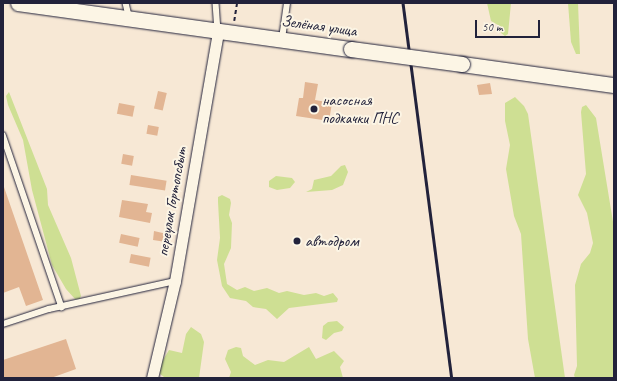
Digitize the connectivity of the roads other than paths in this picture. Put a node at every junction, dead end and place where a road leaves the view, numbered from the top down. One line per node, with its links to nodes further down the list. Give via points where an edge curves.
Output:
1 (18, 3): 6 (street, Зелёная улица)
2 (126, 3): 6 (lane)
3 (131, 3): 6 (lane)
4 (216, 3): 7 (lane)
5 (287, 3): 8 (lane)
6 (130, 18): 7 (street, Зелёная улица)
7 (225, 32): 8 (street, Зелёная улица); 11 (street, переулок Гортопсбыт)
8 (282, 39): 9 (street, Зелёная улица, bridge)
9 (614, 85)
10 (3, 135): 12 (lane)
11 (175, 281): 12 (lane); 14 (street, переулок Гортопсбыт)
12 (62, 307): 13 (lane)
13 (3, 324)
14 (152, 378)

